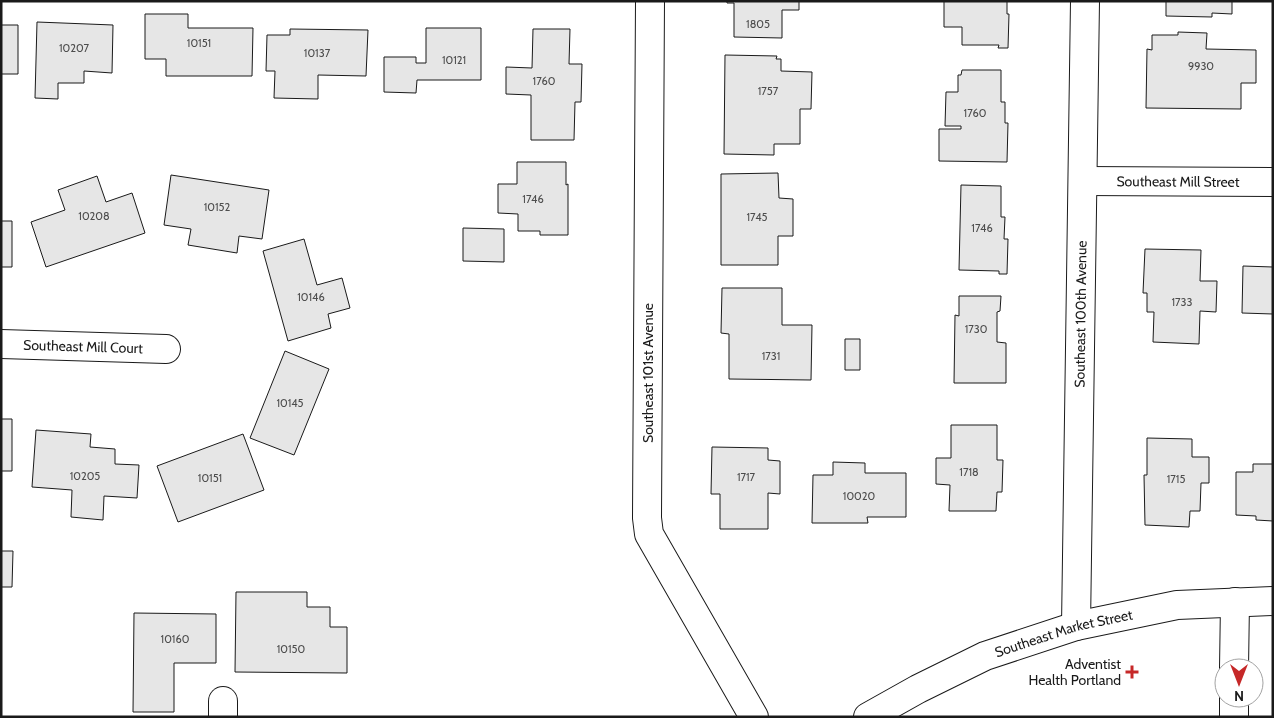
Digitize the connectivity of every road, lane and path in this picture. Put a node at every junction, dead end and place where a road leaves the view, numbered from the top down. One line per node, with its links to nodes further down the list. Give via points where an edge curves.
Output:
1 (650, 1): 11 (street, Southeast 101st Avenue, via 649,534)
2 (1085, 1): 3 (street, Southeast 100th Avenue)
3 (1083, 181): 4 (street, Southeast Mill Street); 9 (street, Southeast 100th Avenue)
4 (1273, 182)
5 (1, 344): 6 (street, Southeast Mill Court)
6 (166, 349)
7 (1273, 601): 8 (street, Southeast Market Street)
8 (1235, 602): 9 (street, Southeast Market Street, via 1177,605); 10 (street)
9 (1076, 626): 12 (street, Southeast Market Street, via 985,656 918,688)
10 (1234, 658)
11 (754, 717)
12 (868, 717)

